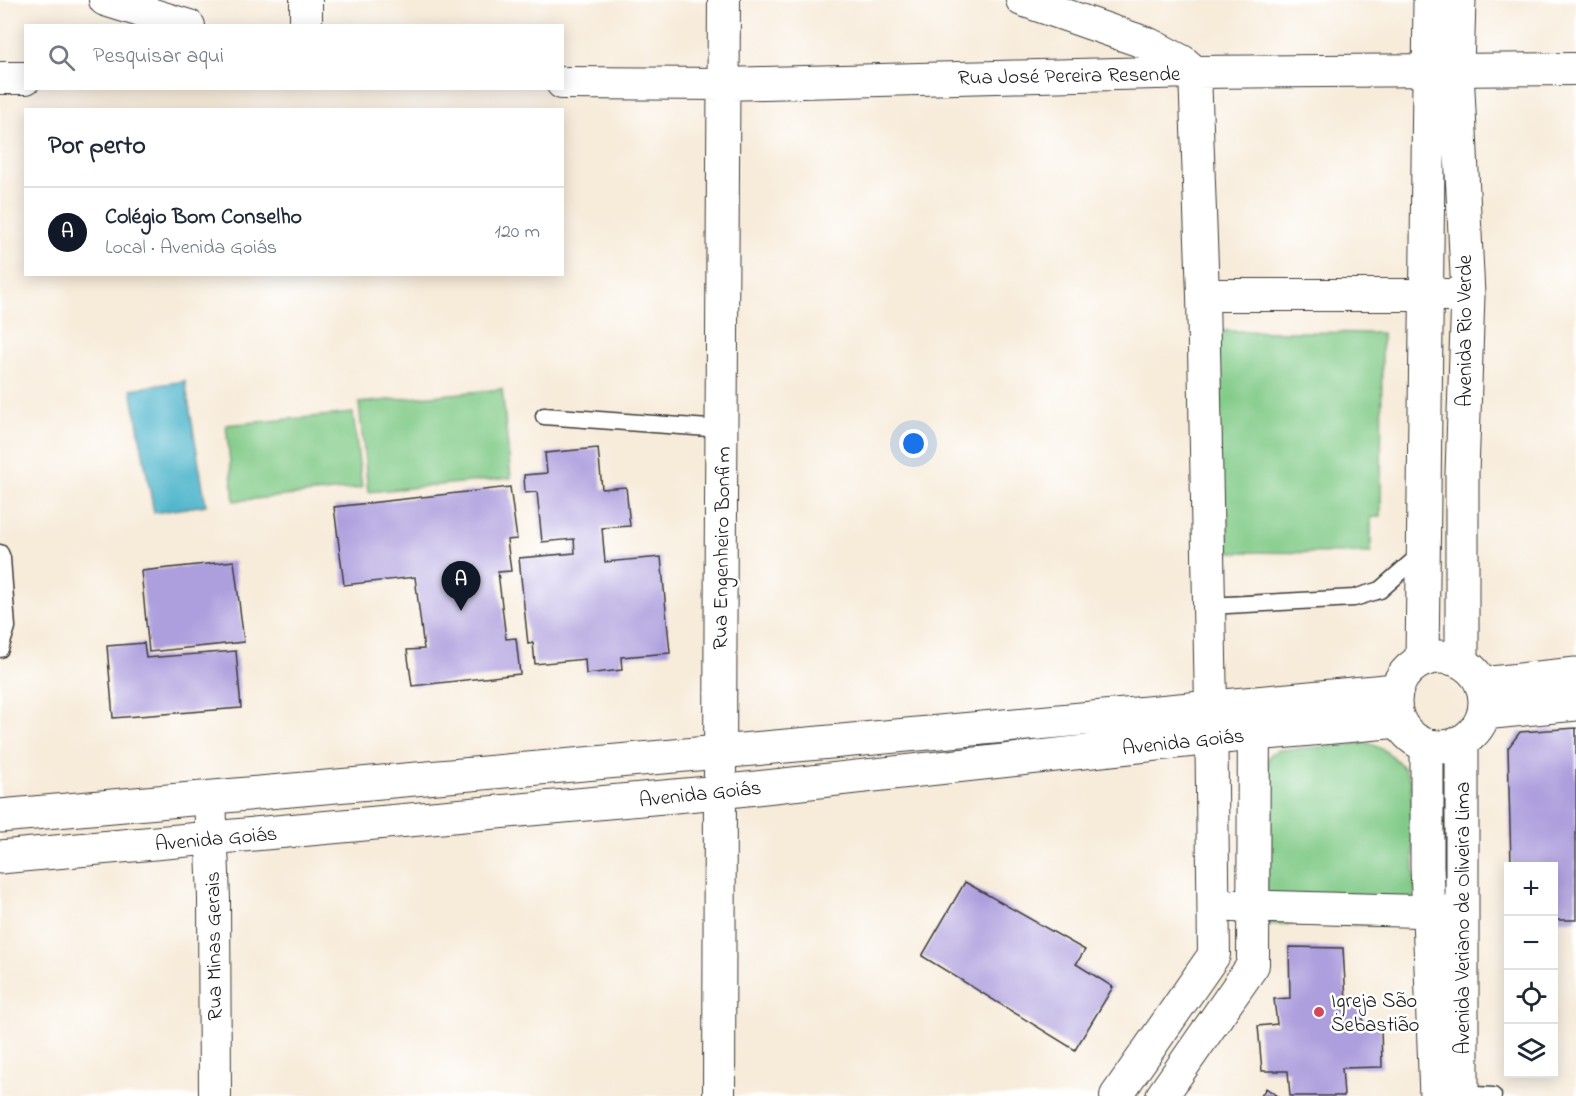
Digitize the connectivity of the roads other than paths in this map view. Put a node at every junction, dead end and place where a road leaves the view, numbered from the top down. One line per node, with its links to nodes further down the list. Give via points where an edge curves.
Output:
1 (105, 0): 7 (street)
2 (306, 0): 8 (street)
3 (724, 0): 15 (street, Rua Engenheiro Bonfim)
4 (1022, 0): 11 (street, via 1149,44)
5 (1430, 0): 10 (main road, Avenida Rio Verde)
6 (1459, 0): 10 (main road, Avenida Rio Verde)
7 (183, 24)
8 (306, 24)
9 (1576, 69): 10 (street, Rua José Pereira Resende)
10 (1443, 71): 11 (street, Rua José Pereira Resende); 16 (main road, Avenida Rio Verde); 18 (main road, Avenida Rio Verde)
11 (1195, 72): 15 (street, Rua José Pereira Resende); 17 (street)
12 (0, 78): 13 (street)
13 (24, 78)
14 (564, 82): 15 (street, Rua José Pereira Resende)
15 (724, 84): 20 (street, Rua Engenheiro Bonfim)
16 (1427, 294): 17 (street); 18 (street); 21 (main road, Avenida Rio Verde)
17 (1203, 295): 23 (street)
18 (1468, 295): 27 (main road, Avenida Rio Verde, via 1462,473)
19 (544, 416): 20 (lane)
20 (722, 429): 34 (street, Rua Engenheiro Bonfim)
21 (1423, 552): 23 (lane, via 1380,590 1354,598); 25 (main road, Avenida Rio Verde)
22 (0, 553): 24 (lane, via 7,627)
23 (1209, 606): 31 (street)
24 (0, 649)
25 (1422, 660): 27 (main road, via 1449,657); 29 (main road, via 1401,677)
26 (1576, 674): 27 (main road)
27 (1476, 686): 28 (main road); 32 (main road, via 1479,724)
28 (1576, 704)
29 (1397, 705): 30 (main road, Avenida Goiás); 33 (main road, via 1406,732)
30 (1255, 719): 31 (main road, Avenida Goiás); 40 (street)
31 (1212, 722): 34 (main road, Avenida Goiás); 35 (main road, Avenida Goiás); 41 (street)
32 (1462, 741): 33 (main road, via 1445,747); 43 (main road, Avenida Veriano de Oliveira Lima)
33 (1427, 745): 42 (main road, Avenida Veriano de Oliveira Lima)
34 (718, 753): 35 (street, Rua Engenheiro Bonfim); 36 (main road, Avenida Goiás)
35 (718, 792): 38 (main road, Avenida Goiás); 46 (street, Rua Engenheiro Bonfim)
36 (210, 797): 37 (main road, Avenida Goiás); 38 (street, Rua Minas Gerais)
37 (0, 816)
38 (212, 838): 39 (main road, Avenida Goiás); 45 (street, Rua Minas Gerais)
39 (0, 857)
40 (1253, 906): 41 (street); 42 (street); 48 (street, via 1252,965)
41 (1213, 907): 47 (street, via 1214,955)
42 (1428, 911): 43 (street); 44 (main road, Avenida Veriano de Oliveira Lima)
43 (1463, 912): 44 (main road, Avenida Veriano de Oliveira Lima)
44 (1458, 1095)
45 (215, 1096)
46 (718, 1096)
47 (1116, 1096)
48 (1162, 1096)

